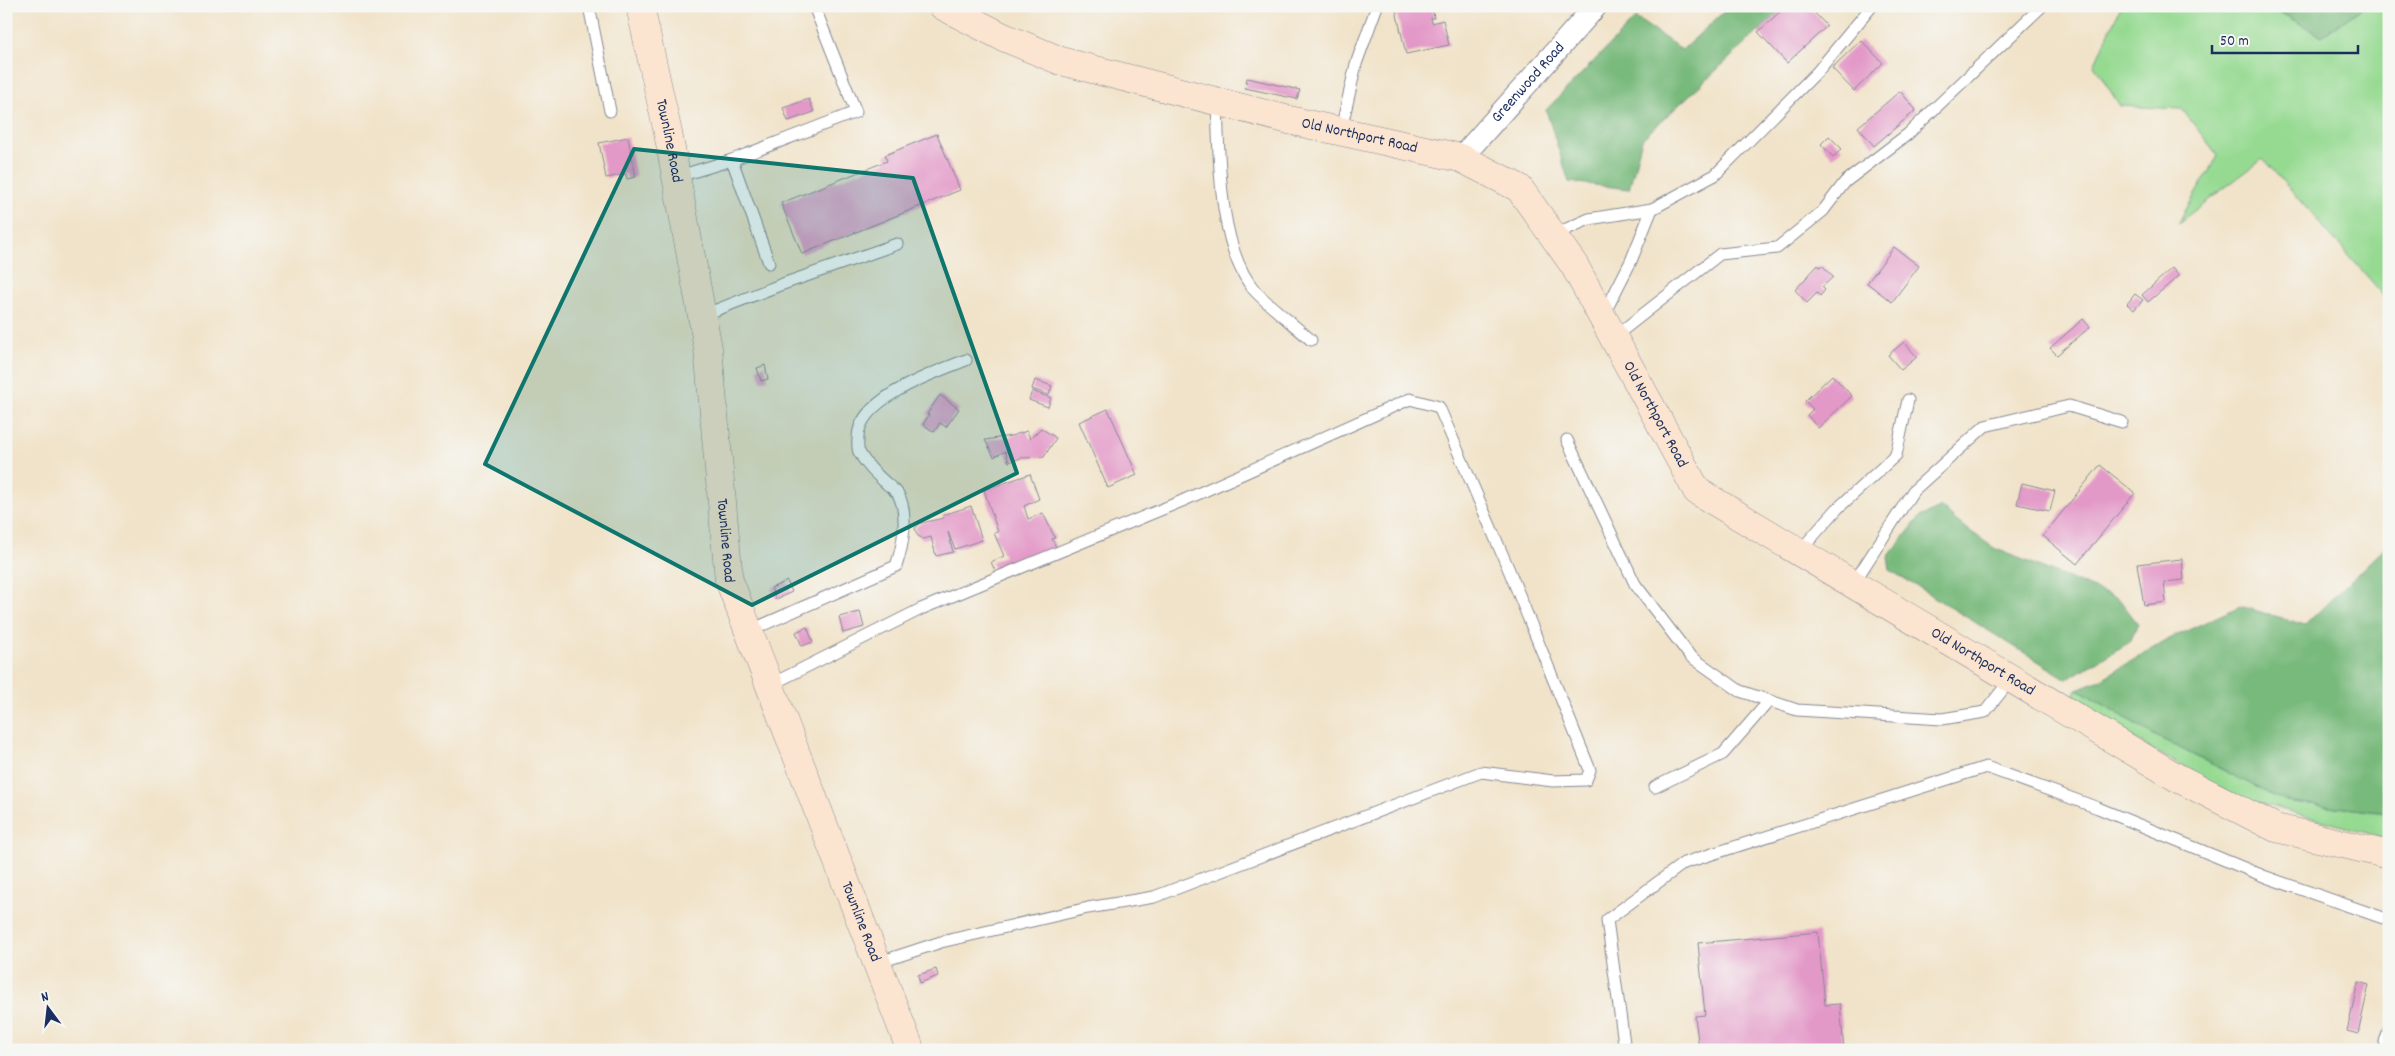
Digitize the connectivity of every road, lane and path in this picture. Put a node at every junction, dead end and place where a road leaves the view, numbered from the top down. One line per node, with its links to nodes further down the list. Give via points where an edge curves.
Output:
1 (589, 6): 10 (lane)
2 (640, 6): 14 (main road, Townline Road)
3 (814, 6): 13 (lane, via 856,112)
4 (942, 6): 9 (main road, Old Northport Road, via 1061,62)
5 (1377, 6): 11 (lane, via 1356,64)
6 (1596, 6): 12 (street, Greenwood Road)
7 (1872, 6): 15 (lane, via 1818,71 1715,175)
8 (2042, 6): 20 (lane, via 1908,134 1845,182 1823,211 1777,248 1720,254)
9 (1217, 101): 11 (main road, Old Northport Road); 21 (lane, via 1220,185 1233,252 1255,290)
10 (610, 111)
11 (1341, 130): 12 (main road, Old Northport Road)
12 (1461, 158): 16 (main road, Old Northport Road, via 1519,188)
13 (732, 160): 14 (lane); 18 (lane)
14 (676, 178): 19 (main road, Townline Road)
15 (1652, 209): 16 (lane, via 1590,219); 20 (lane)
16 (1553, 235): 20 (main road, Old Northport Road, via 1574,265)
17 (897, 244): 19 (lane)
18 (769, 263)
19 (702, 316): 28 (main road, Townline Road, via 708,348 729,580)
20 (1608, 327): 26 (main road, Old Northport Road, via 1697,491)
21 (1310, 340)
22 (966, 360): 28 (lane, via 925,376 889,396 868,413 858,428 858,450 872,470 898,494 904,524 902,549 896,566)
23 (1908, 400): 26 (lane, via 1896,456 1837,509)
24 (2122, 422): 27 (lane, via 2069,406 1985,426 1913,491)
25 (1567, 440): 31 (lane, via 1635,584 1690,656 1740,692)
26 (1799, 552): 27 (main road, Old Northport Road)
27 (1853, 584): 29 (main road, Old Northport Road)
28 (749, 632): 30 (main road, Townline Road)
29 (2012, 678): 31 (lane, via 1985,712 1942,719 1797,710); 33 (main road, Old Northport Road, via 2176,777 2276,828)
30 (770, 685): 35 (main road, Townline Road); 35 (lane, via 921,609 1182,501 1410,398 1439,407 1590,770 1586,780 1553,781 1482,772 1154,897 1088,908 968,936)
31 (1769, 701): 32 (lane, via 1723,754)
32 (1655, 787)
33 (2389, 855)
34 (2389, 920): 39 (lane, via 2266,877 2098,808 1986,767 1684,863 1607,920)
35 (877, 963): 38 (main road, Townline Road)
36 (2389, 1029): 37 (lane, via 2385,1042)
37 (2389, 1046)
38 (908, 1050)
39 (1625, 1050)

